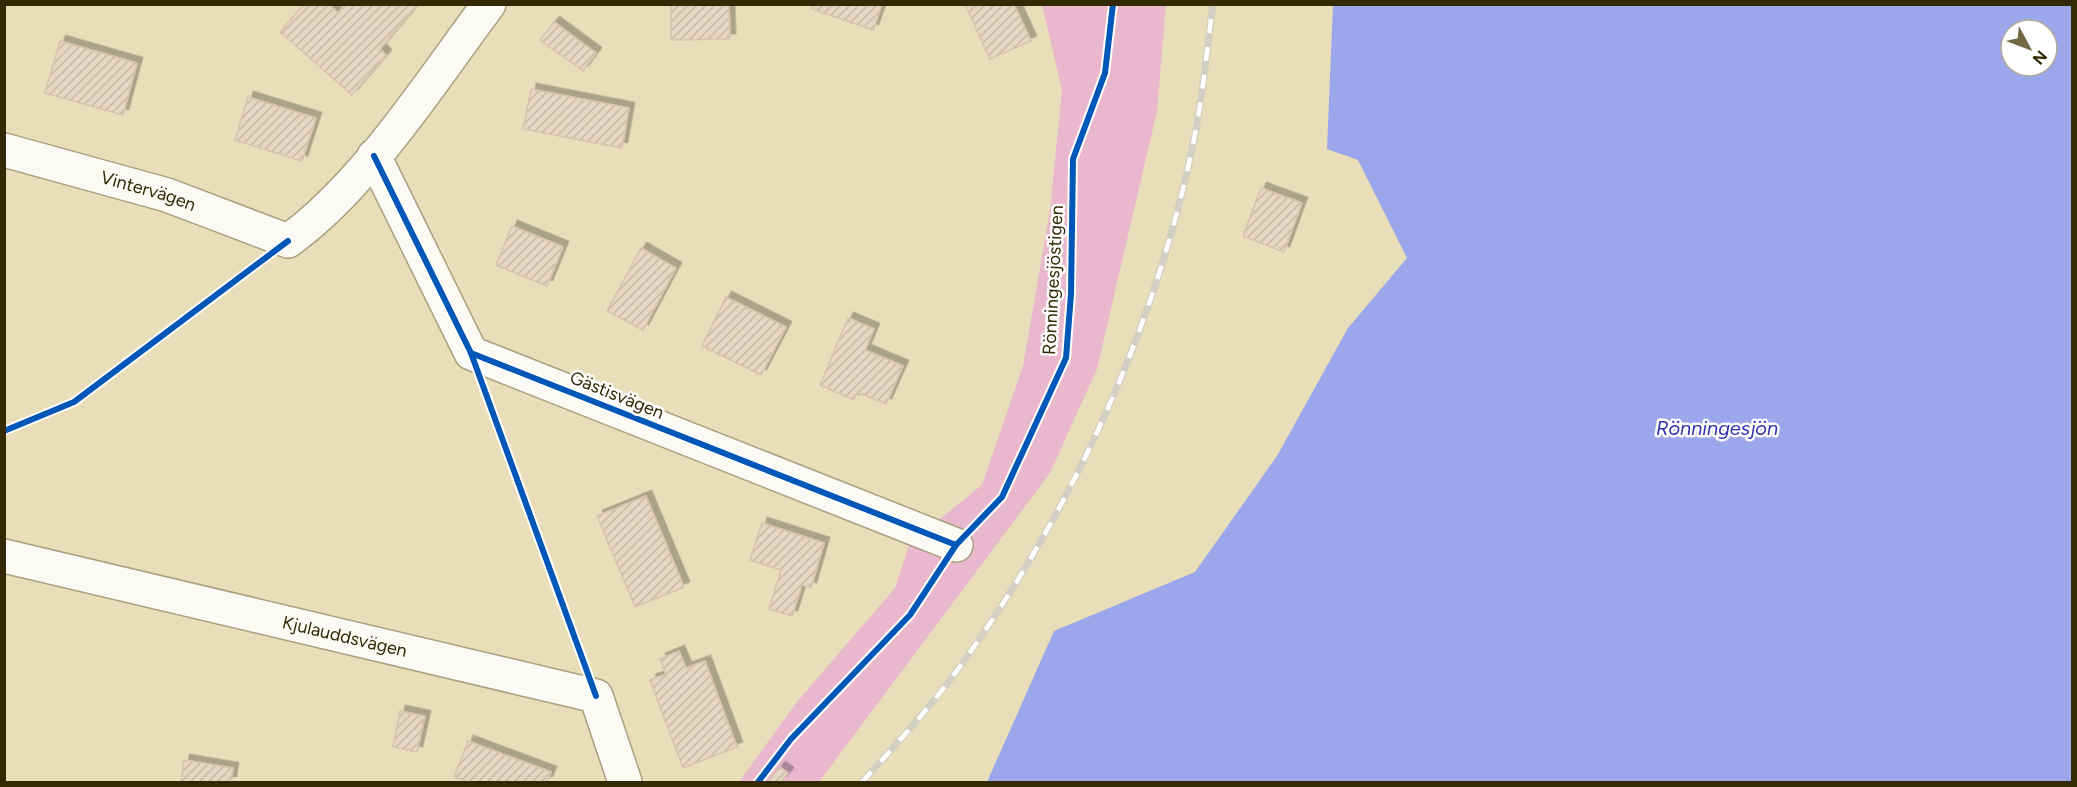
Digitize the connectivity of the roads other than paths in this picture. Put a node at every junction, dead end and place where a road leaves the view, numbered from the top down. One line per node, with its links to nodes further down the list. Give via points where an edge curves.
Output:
1 (489, 4): 3 (street)
2 (4, 150): 3 (street, Vintervägen, via 167,195 288,241 316,222)
3 (374, 156): 4 (street, Gästisvägen, via 471,353)
4 (956, 545)
5 (4, 556): 6 (street, Kjulauddsvägen, via 596,696)
6 (625, 783)

